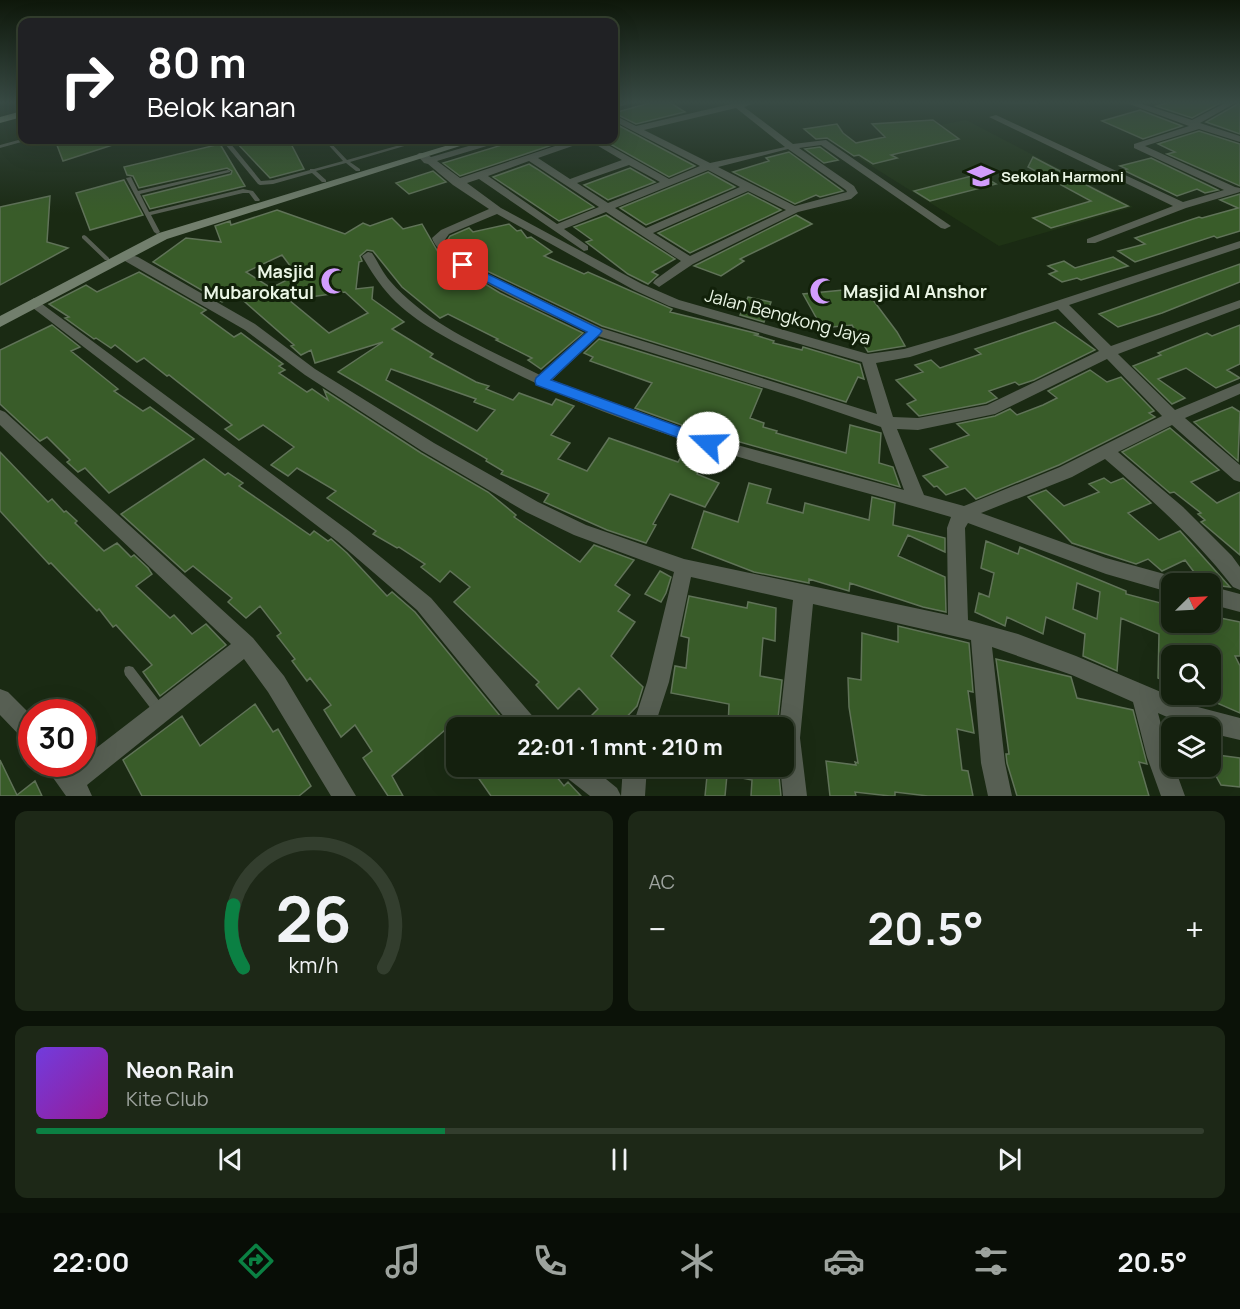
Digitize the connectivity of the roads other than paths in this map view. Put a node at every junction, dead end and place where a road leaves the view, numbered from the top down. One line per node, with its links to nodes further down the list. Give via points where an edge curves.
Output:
1 (653, 139): 22 (street)
2 (777, 139): 17 (street)
3 (1040, 139): 36 (street)
4 (1156, 139): 33 (street, via 1137,146)
5 (18, 142): 15 (lane)
6 (228, 144): 23 (lane, via 260,183)
7 (330, 144): 20 (lane)
8 (409, 144): 20 (lane)
9 (444, 144): 24 (main road)
10 (463, 144): 18 (main road)
11 (481, 144): 18 (street)
12 (555, 144): 16 (street)
13 (569, 144): 16 (street)
14 (600, 144): 21 (street)
15 (0, 147)
16 (560, 147): 19 (street)
17 (787, 148): 22 (street); 39 (street, via 853,193); 41 (street, via 823,142)
18 (425, 158): 29 (street, Jalan Bengkong Jaya); 35 (main road)
19 (531, 158): 26 (street); 30 (street)
20 (346, 161): 23 (lane); 24 (lane)
21 (630, 161): 30 (street); 31 (street)
22 (706, 167): 31 (street); 32 (street)
23 (312, 170): 28 (lane)
24 (358, 170): 28 (main road)
25 (228, 171): 34 (lane)
26 (480, 175): 29 (street); 42 (street)
27 (129, 178): 34 (lane)
28 (324, 181): 35 (main road)
29 (457, 183): 38 (street, Jalan Bengkong Jaya)
30 (568, 183): 37 (street)
31 (669, 183): 37 (street)
32 (747, 187): 39 (street); 44 (street)
33 (1237, 190): 36 (street)
34 (136, 193): 40 (lane)
35 (253, 203): 40 (lane, via 251,192 243,191); 43 (main road); 49 (main road, via 164,236)
36 (1182, 206): 46 (street)
37 (607, 208): 42 (street); 44 (street)
38 (497, 210): 52 (street, Jalan Bengkong Jaya); 59 (street, via 445,232 438,238 439,243 472,271)
39 (794, 210): 51 (street)
40 (147, 214): 43 (lane)
41 (945, 226)
42 (557, 228): 52 (street)
43 (157, 232): 50 (main road)
44 (644, 233): 51 (street)
45 (84, 237): 50 (lane)
46 (1091, 241)
47 (1240, 244): 55 (street, Jalan Bengkong Jaya)
48 (368, 256): 62 (street, via 383,281 430,323)
49 (124, 257): 54 (main road); 71 (street, via 211,303 428,447 532,507 580,530)
50 (107, 259): 57 (main road)
51 (689, 261): 53 (street)
52 (622, 278): 61 (street, Jalan Bengkong Jaya, via 674,303)
53 (659, 283)
54 (34, 302): 58 (main road); 84 (street, via 343,536 415,596)
55 (1060, 304): 60 (street); 61 (street, Jalan Bengkong Jaya, via 916,351)
56 (1240, 304): 60 (street)
57 (0, 314)
58 (0, 322)
59 (596, 331): 62 (street); 66 (street)
60 (1109, 352): 65 (street); 66 (street, via 990,410 918,424)
61 (868, 359): 66 (street)
62 (541, 381): 69 (street, via 708,443)
63 (1240, 388): 65 (street)
64 (0, 416): 79 (street)
65 (1173, 417): 67 (street); 68 (street)
66 (887, 423): 69 (street)
67 (1107, 452): 70 (street); 73 (street, via 1194,526)
68 (1240, 475)
69 (917, 500): 70 (street)
70 (965, 514): 72 (street, via 1106,566); 77 (street, via 956,528)
71 (684, 567): 74 (street); 85 (street)
72 (1161, 581)
73 (1240, 581)
74 (804, 592): 77 (street); 95 (street, via 789,738)
75 (1221, 598): 76 (street)
76 (1240, 603)
77 (958, 627): 78 (street)
78 (981, 634): 81 (street, via 1076,666); 96 (street, via 993,763)
79 (246, 645): 83 (street); 92 (street, via 276,684)
80 (129, 671): 83 (lane)
81 (1143, 697): 87 (street, via 1193,717); 97 (street)
82 (0, 700): 86 (street)
83 (162, 714): 91 (street)
84 (519, 717)
85 (647, 717)
86 (18, 718)
87 (1240, 729)
88 (67, 777): 91 (street)
89 (584, 777): 93 (street)
90 (634, 777): 94 (street)
91 (76, 789)
92 (344, 796)
93 (609, 796)
94 (633, 796)
95 (795, 796)
96 (1000, 796)
97 (1173, 796)

